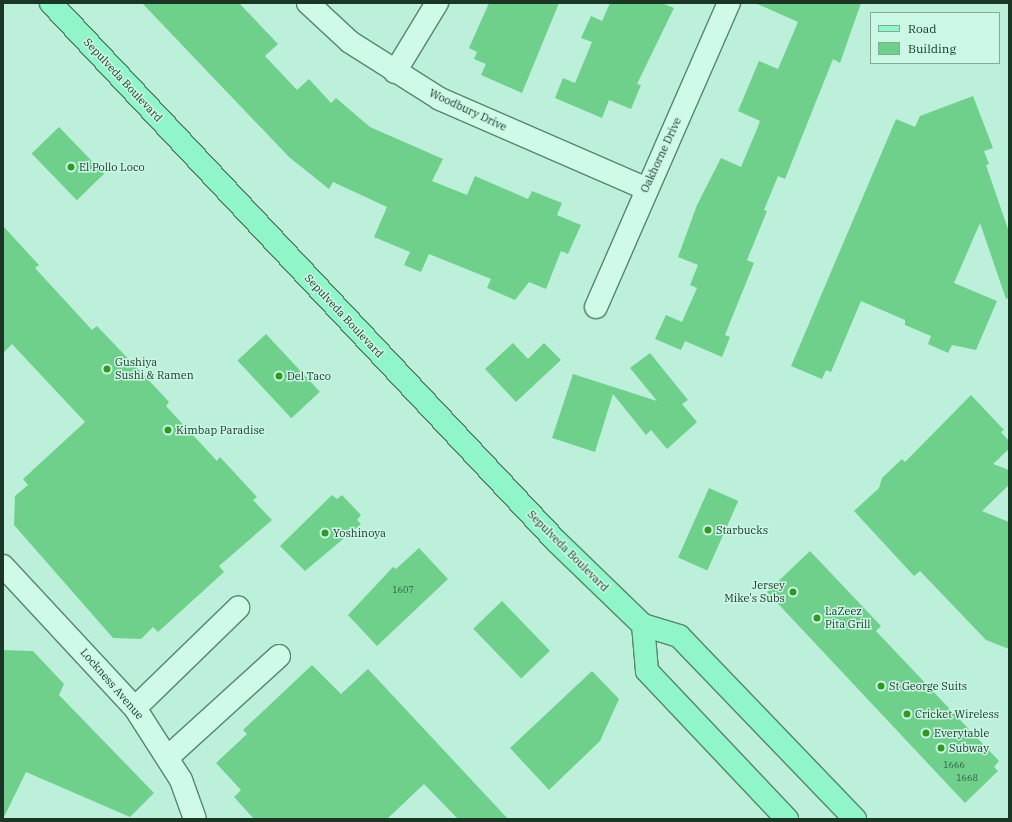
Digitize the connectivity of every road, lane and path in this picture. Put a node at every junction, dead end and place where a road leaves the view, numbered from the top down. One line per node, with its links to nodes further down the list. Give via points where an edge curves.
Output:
1 (50, 3): 10 (main road, Sepulveda Boulevard, via 556,541)
2 (308, 3): 5 (street, Woodbury Drive, via 350,42)
3 (437, 3): 5 (street)
4 (729, 3): 6 (street, Oakhorne Drive)
5 (394, 72): 6 (street, Woodbury Drive, via 440,99)
6 (645, 188): 7 (street, Oakhorne Drive)
7 (596, 307)
8 (3, 566): 12 (street, Lockness Avenue)
9 (238, 608): 12 (street)
10 (643, 625): 15 (main road, via 647,671); 16 (main road, Sepulveda Boulevard, via 679,636)
11 (279, 656): 13 (street)
12 (135, 708): 13 (street, Lockness Avenue)
13 (168, 757): 14 (street, Lockness Avenue)
14 (195, 819)
15 (787, 819)
16 (855, 819)

